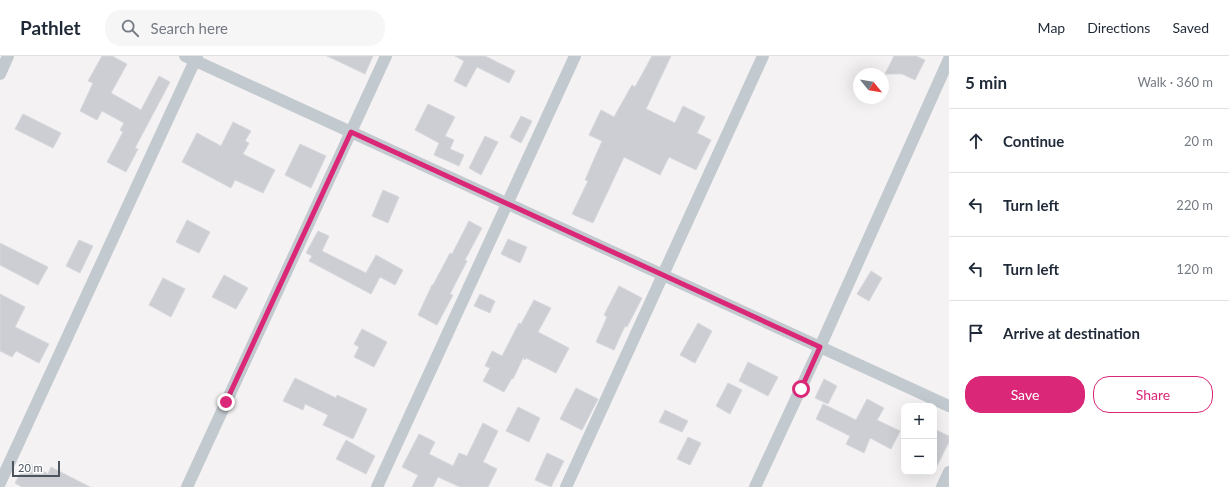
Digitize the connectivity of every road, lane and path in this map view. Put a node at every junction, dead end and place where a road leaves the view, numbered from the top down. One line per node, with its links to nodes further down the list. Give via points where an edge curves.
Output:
1 (8, 56): 7 (street)
2 (386, 56): 8 (street)
3 (576, 56): 9 (street)
4 (763, 56): 10 (street)
5 (192, 58): 8 (street); 14 (street)
6 (949, 59): 11 (street)
7 (0, 74)
8 (351, 132): 9 (street); 15 (street)
9 (507, 204): 10 (street); 16 (street)
10 (663, 275): 11 (street); 17 (street)
11 (820, 347): 12 (street); 18 (street)
12 (949, 406)
13 (949, 472): 19 (street)
14 (0, 483)
15 (187, 487)
16 (377, 487)
17 (566, 487)
18 (755, 487)
19 (942, 487)

